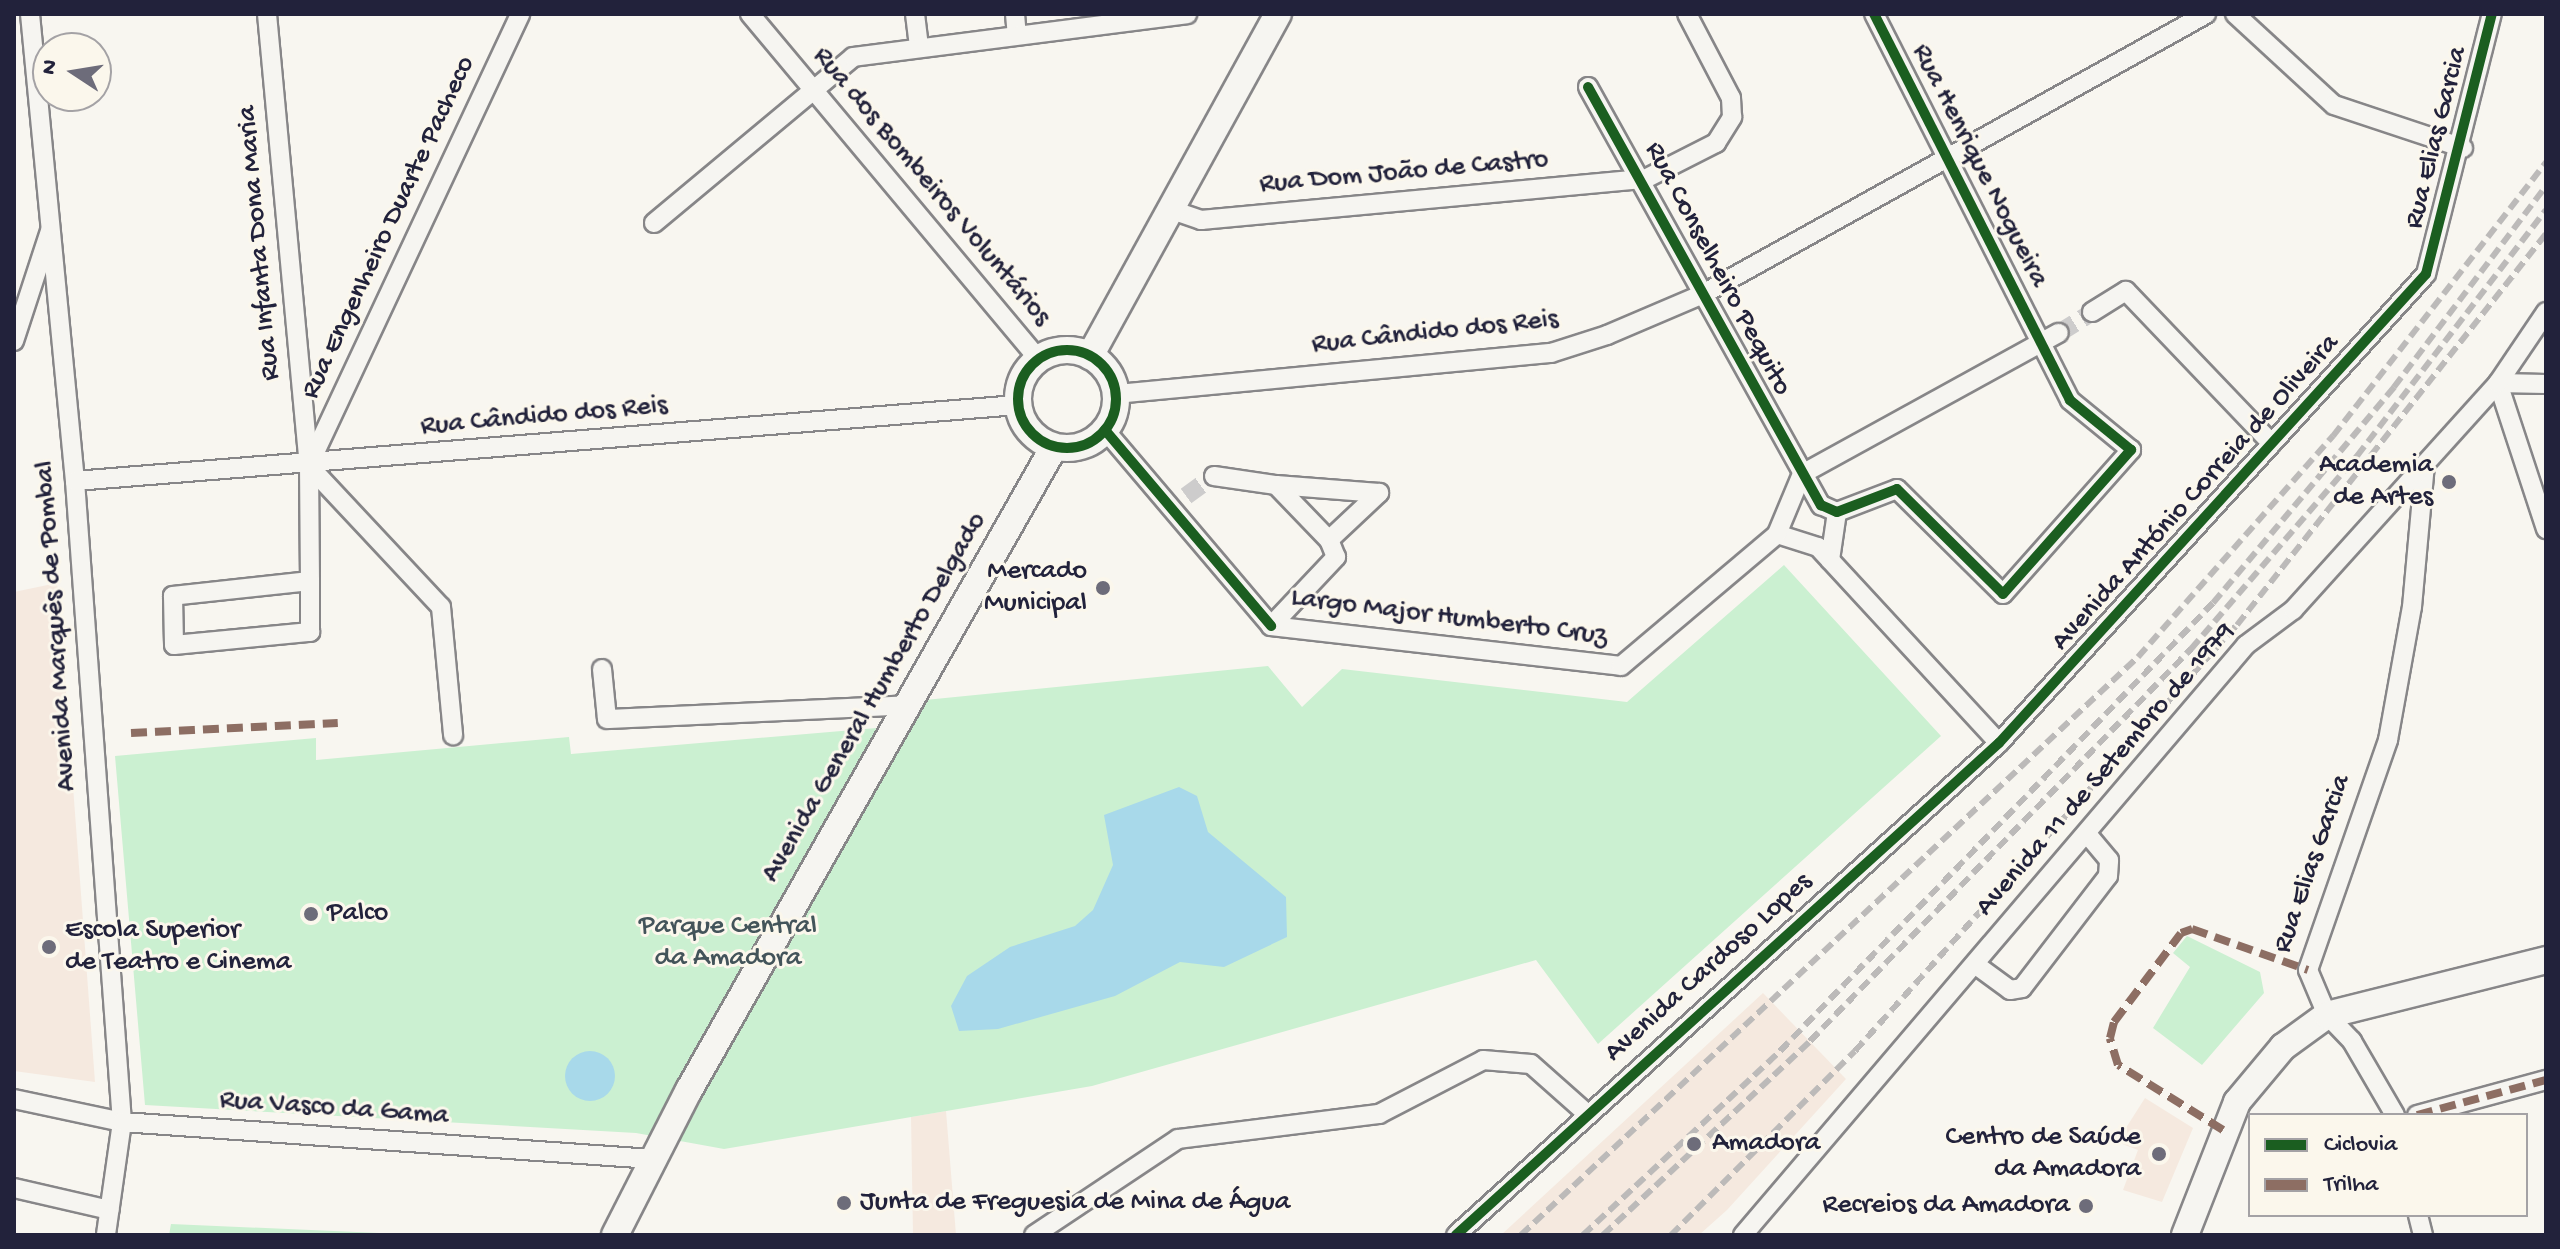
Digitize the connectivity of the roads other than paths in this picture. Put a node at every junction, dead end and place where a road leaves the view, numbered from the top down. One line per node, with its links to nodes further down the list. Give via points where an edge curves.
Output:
1 (30, 14): 24 (street, Avenida Marquês de Pombal)
2 (267, 14): 43 (street, Rua Infanta Dona Maria)
3 (520, 14): 43 (street, Rua Engenheiro Duarte Pacheco)
4 (750, 14): 19 (street, Rua dos Bombeiros Voluntários)
5 (915, 14): 17 (street)
6 (1015, 14): 16 (street)
7 (1187, 14): 14 (street)
8 (1278, 14): 23 (street)
9 (1687, 14): 22 (street, via 1731,98 1732,117 1716,143)
10 (1874, 14): 21 (street, Rua Henrique Nogueira)
11 (2206, 14): 21 (street, Rua Cândido dos Reis)
12 (2235, 14): 20 (street, via 2334,105)
13 (2492, 14): 20 (street, Rua Elias Garcia)
14 (1150, 16): 15 (street)
15 (1046, 22): 16 (street)
16 (1017, 35): 17 (street)
17 (919, 47): 19 (street, via 853,57)
18 (1588, 87): 22 (street, Rua Conselheiro Pequito)
19 (813, 88): 25 (street); 34 (street, Rua dos Bombeiros Voluntários)
20 (2463, 148): 26 (street, Rua Elias Garcia)
21 (1945, 158): 27 (street, Rua Cândido dos Reis); 32 (street, Rua Henrique Nogueira)
22 (1645, 179): 23 (street, Rua Dom João de Castro, via 1201,220); 27 (street, Rua Conselheiro Pequito)
23 (1169, 209): 33 (street)
24 (53, 221): 31 (street); 46 (street, Avenida Marquês de Pombal)
25 (654, 223)
26 (2426, 274): 40 (street, Avenida António Correia de Oliveira)
27 (1701, 295): 37 (street, Rua Cândido dos Reis, via 1551,353); 44 (street, Rua Conselheiro Pequito)
28 (2092, 312): 40 (street, via 2126,291)
29 (2546, 312): 35 (street, Avenida 11 de Setembro de 1979)
30 (2059, 333): 32 (street)
31 (14, 341)
32 (2040, 341): 44 (street); 48 (street, Rua Henrique Nogueira, via 2070,400 2131,450 2003,594 1897,489)
33 (1090, 356): 34 (street, via 1064,350); 37 (street)
34 (1038, 359): 38 (street, via 1022,379)
35 (2498, 383): 36 (street); 42 (street, Avenida 11 de Setembro de 1979); 49 (street)
36 (2546, 384)
37 (1116, 394): 39 (street)
38 (1018, 405): 41 (street, via 1030,431); 43 (street, Rua Cândido dos Reis)
39 (1105, 430): 41 (street, via 1082,446); 54 (street, via 1179,501)
40 (2272, 444): 58 (street, Avenida António Correia de Oliveira)
41 (1054, 447): 56 (street, Avenida General Humberto Delgado)
42 (2425, 464): 59 (street, Avenida 11 de Setembro de 1979, via 2293,610 2246,645); 62 (street, Rua Elias Garcia, via 2412,607 2388,740 2308,970)
43 (309, 466): 46 (street, Rua Cândido dos Reis); 53 (street, Rua Infanta Dona Maria); 57 (street, via 441,607)
44 (1802, 474): 48 (street, Rua Conselheiro Pequito, via 1821,505); 50 (street)
45 (1214, 476): 47 (street)
46 (75, 481): 68 (street, Avenida Marquês de Pombal)
47 (1276, 485): 51 (street); 51 (street, via 1379,493)
48 (1837, 512): 52 (street)
49 (2546, 529)
50 (1777, 534): 52 (street, via 1818,547); 54 (street, Largo Major Humberto Cruz, via 1621,666)
51 (1329, 540): 54 (street, via 1336,557)
52 (1830, 560): 58 (street)
53 (310, 581): 53 (street, Rua Infanta Dona Maria, via 173,596 174,645 310,632)
54 (1271, 626)
55 (602, 669): 56 (street, via 607,719)
56 (910, 705): 69 (street, Avenida General Humberto Delgado)
57 (453, 735)
58 (1999, 743): 65 (street, Avenida Cardoso Lopes)
59 (2086, 833): 61 (street, Avenida 11 de Setembro de 1979); 61 (street, via 2109,860 2108,876 2022,988 2010,990)
60 (2546, 960): 62 (street)
61 (1976, 965): 76 (street, Avenida 11 de Setembro de 1979)
62 (2327, 1015): 66 (street, Rua Elias Garcia, via 2352,1041); 77 (street, via 2256,1073 2237,1102)
63 (2546, 1080): 67 (street)
64 (14, 1099): 68 (street, Rua Vasco da Gama)
65 (1585, 1112): 74 (street, via 1531,1064 1483,1060 1379,1114 1178,1139); 75 (street, Avenida Cardoso Lopes)
66 (2394, 1113)
67 (2424, 1113)
68 (122, 1122): 69 (street, Rua Vasco da Gama); 71 (street, Avenida Marquês de Pombal)
69 (652, 1159): 73 (street, Avenida General Humberto Delgado)
70 (14, 1188): 71 (street)
71 (109, 1210): 72 (street, Avenida Marquês de Pombal)
72 (106, 1235)
73 (615, 1235)
74 (1034, 1235)
75 (1456, 1235)
76 (1743, 1235)
77 (2185, 1235)

